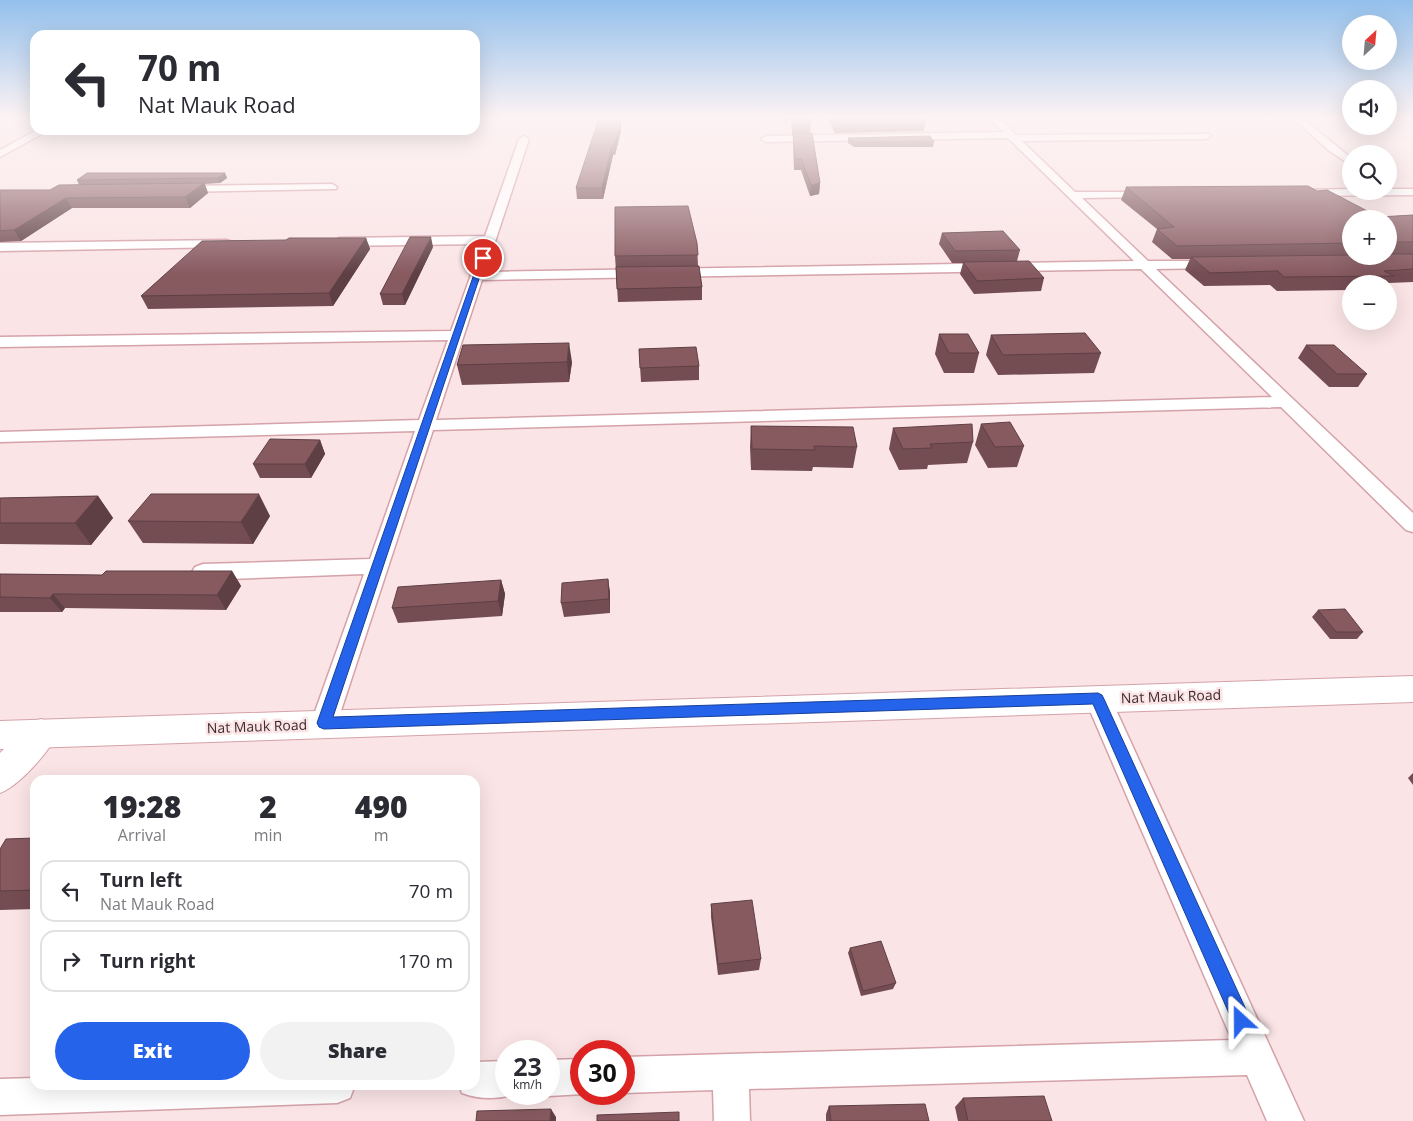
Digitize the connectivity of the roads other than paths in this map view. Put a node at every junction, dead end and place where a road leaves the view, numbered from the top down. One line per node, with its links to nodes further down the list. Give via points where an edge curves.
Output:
1 (513, 169): 15 (street)
2 (1047, 169): 11 (street)
3 (1397, 181): 5 (street)
4 (332, 187): 6 (street)
5 (1413, 188)
6 (166, 189)
7 (1342, 192): 10 (street)
8 (1397, 192): 9 (street)
9 (1413, 192)
10 (1290, 193)
11 (1073, 194): 12 (street); 20 (street)
12 (1162, 194)
13 (1397, 197): 14 (street)
14 (1413, 206)
15 (489, 240): 16 (street); 21 (street)
16 (329, 242)
17 (240, 244): 18 (street)
18 (0, 247)
19 (1225, 264): 20 (street)
20 (1146, 265): 21 (street); 24 (street)
21 (477, 276): 22 (street)
22 (456, 335): 23 (street); 25 (street)
23 (0, 342)
24 (1288, 402): 25 (street); 27 (street)
25 (425, 426): 26 (street); 28 (street)
26 (0, 437)
27 (1413, 525)
28 (377, 566): 29 (street); 32 (street)
29 (178, 573)
30 (1413, 689): 31 (main road, Nat Mauk Road)
31 (1098, 699): 32 (main road, Nat Mauk Road); 36 (street)
32 (324, 723): 33 (main road, Nat Mauk Road)
33 (41, 733): 34 (main road, Nat Mauk Road); 35 (main road)
34 (0, 735)
35 (0, 777)
36 (1257, 1057): 37 (street); 44 (street)
37 (731, 1071): 38 (street); 43 (street)
38 (635, 1075)
39 (495, 1079): 40 (street)
40 (480, 1080)
41 (197, 1090): 42 (street)
42 (0, 1097)
43 (732, 1121)
44 (1286, 1121)

